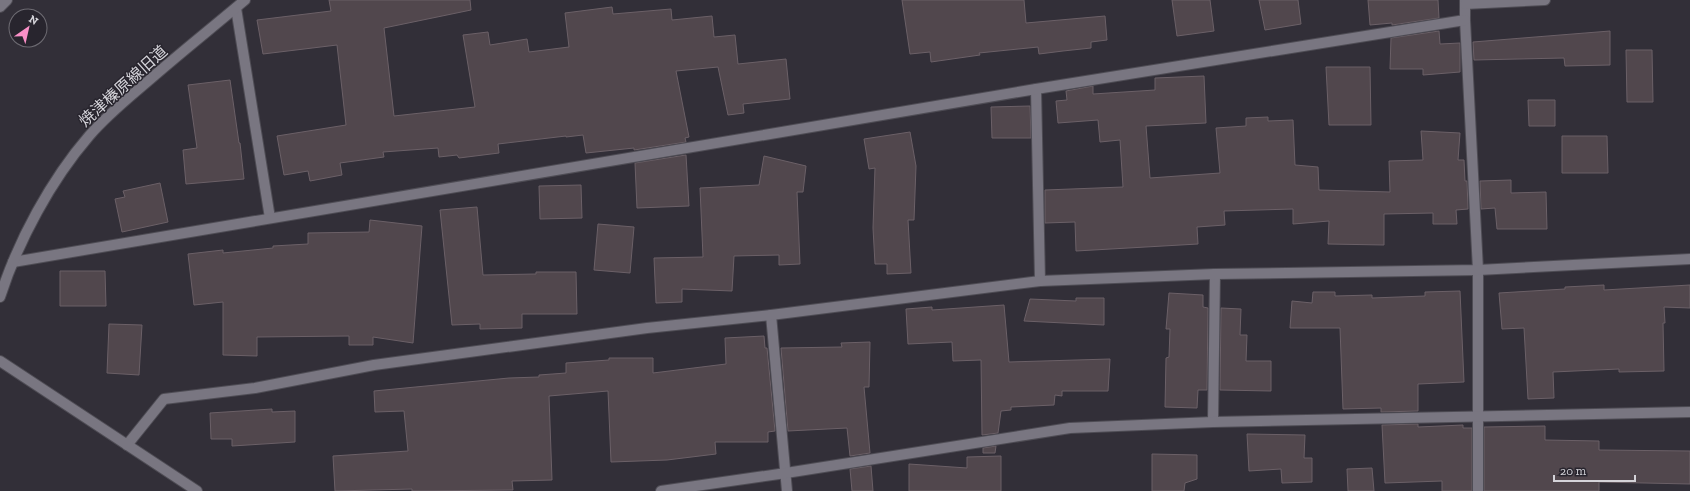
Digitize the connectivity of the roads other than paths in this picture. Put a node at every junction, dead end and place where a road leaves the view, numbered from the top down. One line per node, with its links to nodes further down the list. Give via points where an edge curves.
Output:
1 (7, 0): 5 (street)
2 (245, 0): 6 (street, 焼津榛原線旧道)
3 (1545, 0): 4 (street)
4 (1465, 2): 7 (street)
5 (0, 7)
6 (236, 8): 9 (street); 11 (street, 焼津榛原線旧道, via 118,106 89,135 62,170)
7 (1465, 20): 8 (street); 12 (street)
8 (1036, 89): 9 (street); 14 (street)
9 (270, 218): 11 (street)
10 (1690, 259): 12 (street)
11 (13, 262): 15 (street, 焼津榛原線旧道)
12 (1478, 270): 13 (street); 19 (street)
13 (1215, 274): 14 (street); 20 (street)
14 (1040, 281): 16 (street)
15 (0, 297)
16 (771, 315): 21 (street, via 647,328 374,365 255,388 164,399); 22 (street)
17 (0, 361): 21 (street)
18 (1690, 412): 19 (street)
19 (1477, 416): 20 (street); 26 (street)
20 (1213, 422): 22 (street, via 1070,428)
21 (127, 445): 23 (street)
22 (786, 473): 24 (street); 25 (street)
23 (197, 491)
24 (661, 491)
25 (787, 491)
26 (1478, 491)

